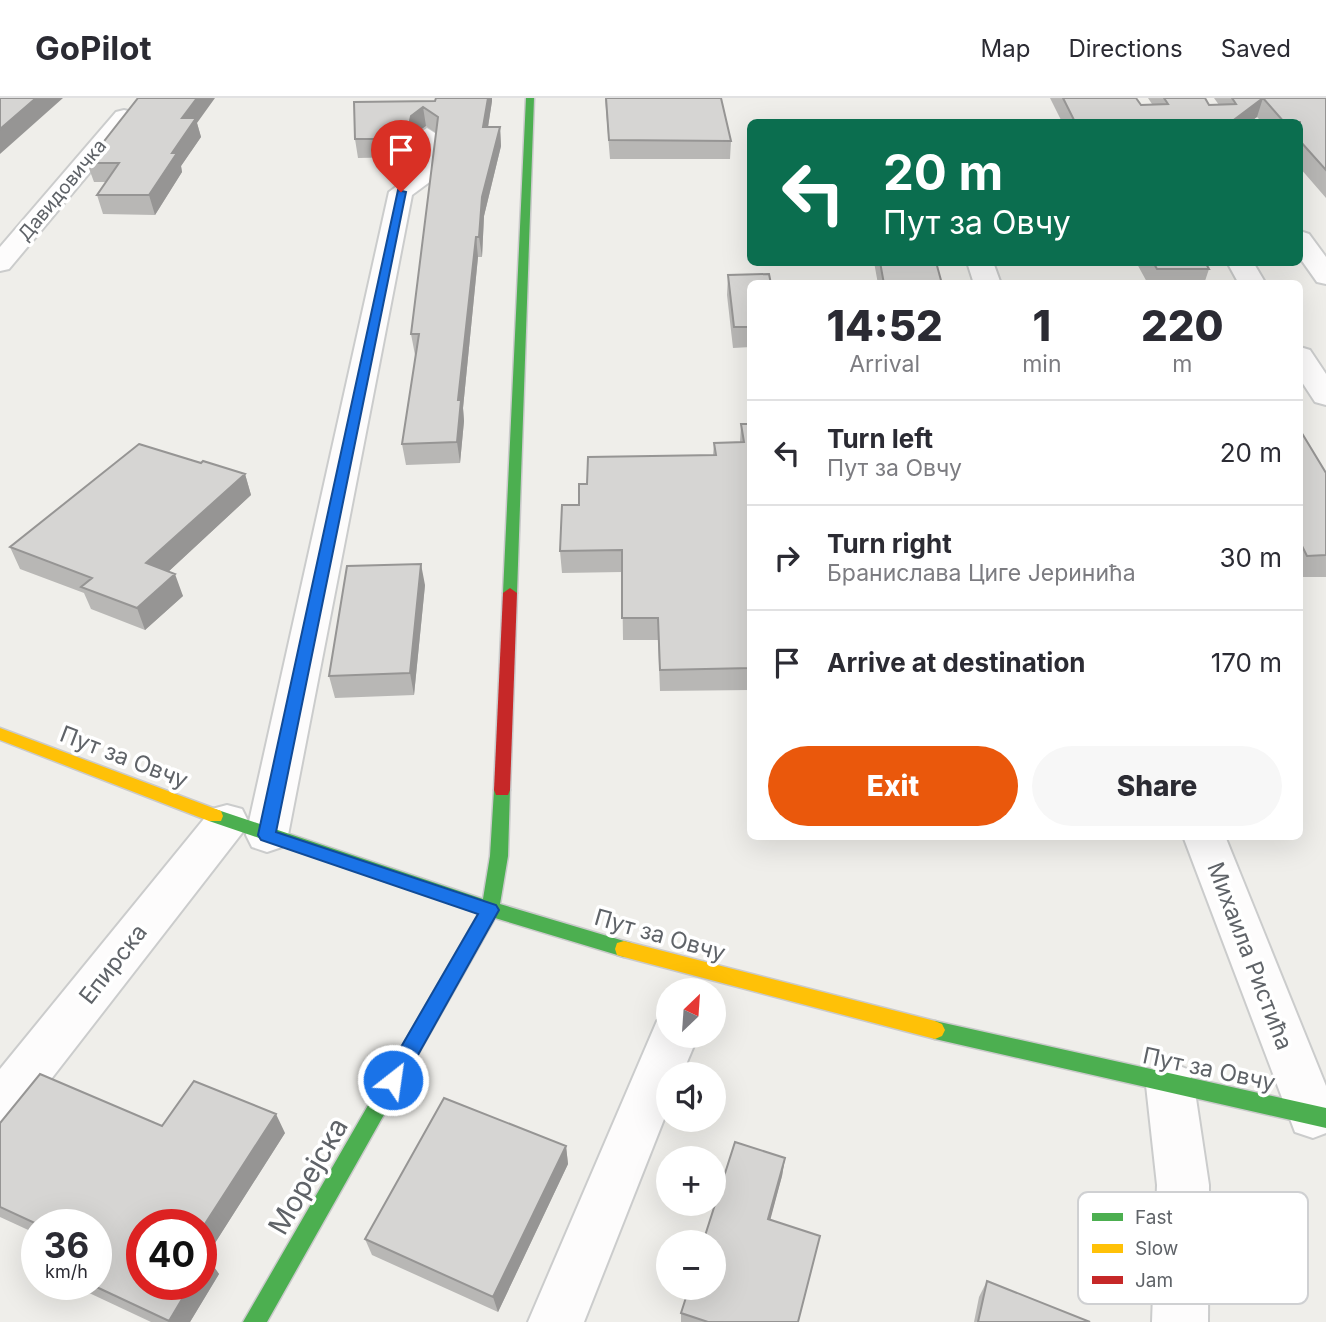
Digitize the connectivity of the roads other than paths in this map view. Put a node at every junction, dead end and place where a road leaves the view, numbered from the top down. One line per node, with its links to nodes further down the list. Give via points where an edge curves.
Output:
1 (530, 98): 12 (street, via 499,856)
2 (124, 117): 5 (street, Давидовичка)
3 (428, 135): 10 (street, via 419,181 401,192)
4 (1303, 243): 6 (street)
5 (0, 263)
6 (1326, 276)
7 (1303, 361): 8 (street)
8 (1326, 396)
9 (0, 734): 10 (street, Пут за Овчу)
10 (247, 828): 12 (street, Пут за Овчу); 17 (street, Епирска)
11 (1206, 840): 18 (street, Михаила Ристића)
12 (490, 910): 13 (street, Пут за Овчу); 21 (street, Морејска)
13 (691, 978)
14 (726, 986): 16 (street, Пут за Овчу)
15 (669, 1048): 22 (street)
16 (1170, 1084): 18 (street, Пут за Овчу); 19 (street)
17 (0, 1107)
18 (1319, 1116)
19 (1183, 1192)
20 (1180, 1304): 23 (street)
21 (254, 1322)
22 (556, 1322)
23 (1180, 1322)

